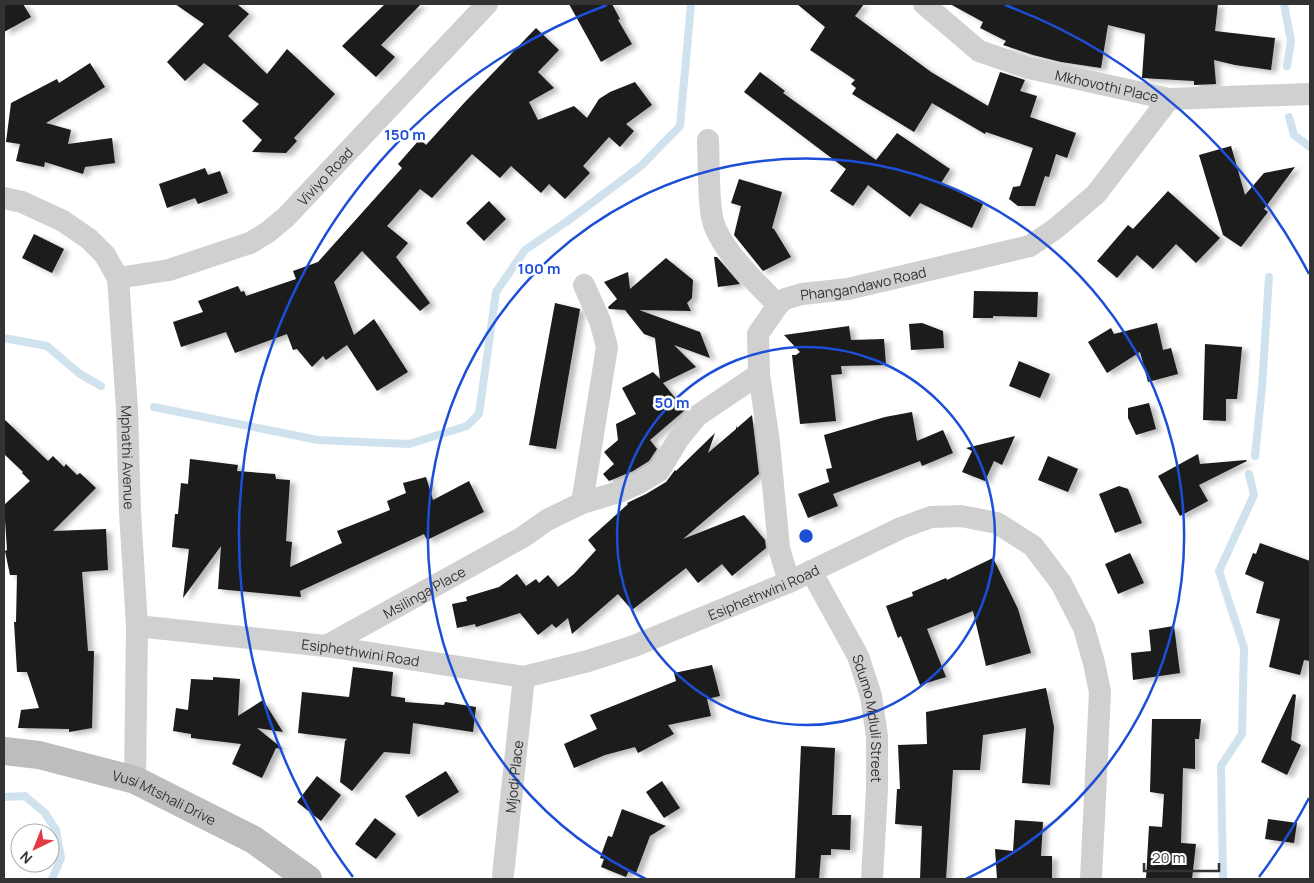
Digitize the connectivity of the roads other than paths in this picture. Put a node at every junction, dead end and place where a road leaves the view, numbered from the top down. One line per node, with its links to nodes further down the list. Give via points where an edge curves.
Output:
1 (487, 4): 7 (street, Viviyo Road, via 286,217 268,232 250,243 169,270)
2 (924, 4): 4 (street, Mkhovothi Place, via 979,51 1029,68)
3 (1310, 94): 4 (street, Mkhovothi Place)
4 (1169, 99): 9 (street, Phangandawo Road, via 1096,194 1030,246 848,288 802,294 785,299)
5 (708, 140): 9 (street, via 712,218 721,240)
6 (4, 198): 7 (street, Mphathi Avenue, via 22,202 83,234 105,255)
7 (118, 278): 14 (street, Mphathi Avenue)
8 (584, 285): 11 (street, via 607,347)
9 (778, 305): 10 (street, via 758,334)
10 (759, 374): 11 (street, Msilinga Place, via 697,416 658,471 632,486); 13 (street, via 779,548)
11 (582, 504): 15 (street, Msilinga Place, via 547,520 523,538)
12 (811, 571): 13 (street, Esiphethwini Road); 21 (street, Sdumo Mdluli Street, via 858,656 871,696 877,736); 22 (street, Esiphethwini Road, via 931,517 961,516 997,523 1033,546 1061,583 1084,628 1098,685)
13 (789, 582): 16 (street, Esiphethwini Road, via 634,646)
14 (137, 626): 15 (street, Esiphethwini Road); 18 (street, Mphathi Avenue)
15 (326, 646): 16 (street, Esiphethwini Road)
16 (524, 677): 20 (street, Mjodi Place)
17 (4, 751): 18 (street, Vusi Mtshali Drive, via 39,755)
18 (135, 780): 19 (street, Vusi Mtshali Drive, via 254,840)
19 (291, 874)
20 (503, 875)
21 (872, 879)
22 (1090, 879)

